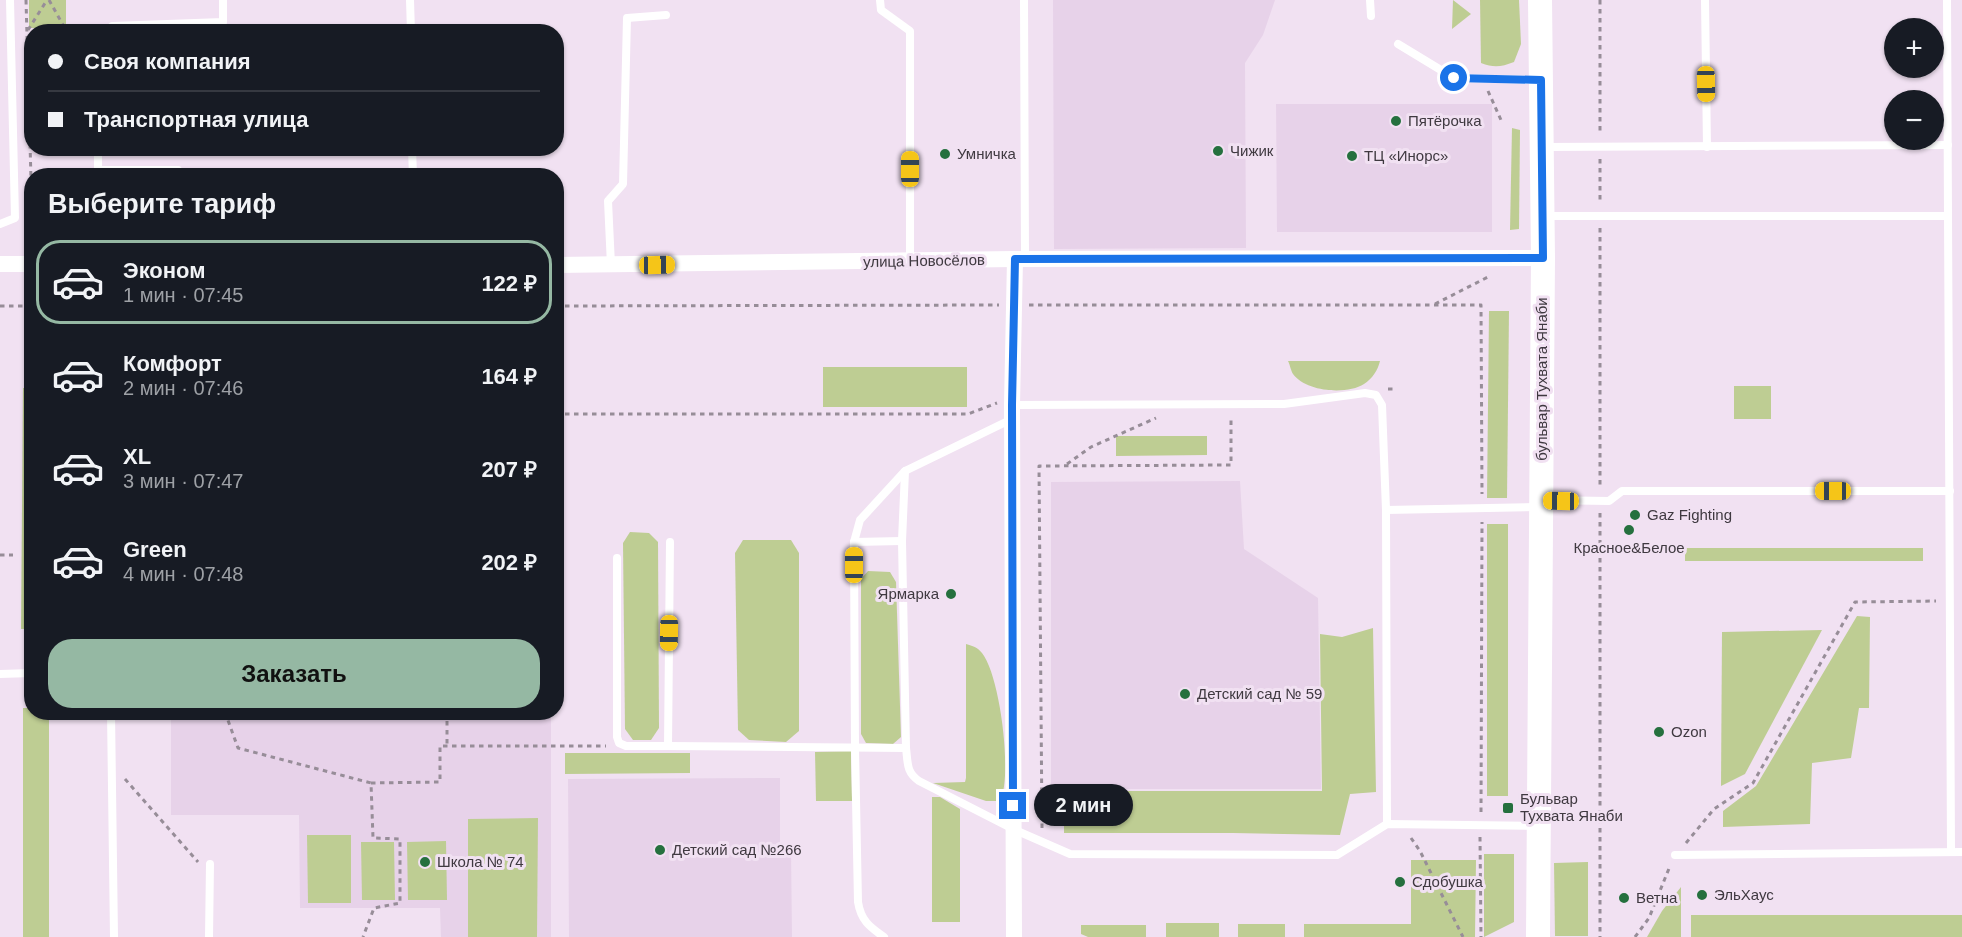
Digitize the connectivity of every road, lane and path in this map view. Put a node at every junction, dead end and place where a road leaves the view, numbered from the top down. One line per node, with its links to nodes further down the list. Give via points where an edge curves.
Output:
1 (10, 0): 29 (lane, via 15,218)
2 (26, 0): 15 (path)
3 (48, 0): 16 (path); 17 (path)
4 (223, 0): 18 (lane, via 223,22)
5 (410, 0): 19 (lane)
6 (880, 0): 32 (lane, via 881,10 910,31)
7 (1024, 0): 31 (lane)
8 (1370, 0): 14 (lane)
9 (1540, 0): 21 (main road, бульвар Тухвата Янаби)
10 (1600, 0): 24 (path)
11 (1705, 0): 25 (lane)
12 (1947, 0): 22 (lane)
13 (666, 15): 36 (lane, via 627,18 623,184 608,201)
14 (1371, 16)
15 (27, 24)
16 (32, 24)
17 (62, 24)
18 (168, 24)
19 (411, 24)
20 (1398, 44): 21 (lane, via 1454,78)
21 (1541, 80): 23 (main road, бульвар Тухвата Янаби)
22 (1947, 146): 25 (lane); 28 (lane)
23 (1542, 147): 24 (lane); 26 (main road, бульвар Тухвата Янаби)
24 (1600, 147): 25 (lane); 27 (path)
25 (1707, 147)
26 (1542, 216): 27 (lane); 30 (main road, бульвар Тухвата Янаби)
27 (1600, 216): 28 (lane); 49 (path)
28 (1948, 216): 48 (lane)
29 (0, 224)
30 (1543, 258): 31 (street, улица Новосёлов); 50 (main road, бульвар Тухвата Янаби)
31 (1020, 259): 32 (street, улица Новосёлов); 43 (street)
32 (910, 261): 36 (street, улица Новосёлов)
33 (0, 264): 34 (street)
34 (24, 264)
35 (564, 265): 36 (street, улица Новосёлов)
36 (610, 266)
37 (1491, 275): 38 (path)
38 (1433, 305)
39 (1481, 305): 51 (path)
40 (0, 306): 41 (path)
41 (24, 306)
42 (1231, 404): 43 (lane); 46 (path, via 1231,465); 52 (lane, via 1284,404 1365,393 1376,396 1382,405)
43 (1012, 407): 44 (path, via 968,414); 47 (lane); 75 (street)
44 (564, 414)
45 (1159, 417): 46 (path, via 1091,447)
46 (1065, 465): 77 (path, via 1039,465)
47 (905, 471): 53 (lane); 55 (lane, via 860,520)
48 (1950, 491): 49 (lane, via 1622,491 1609,501); 59 (lane)
49 (1600, 501): 50 (lane); 92 (path)
50 (1541, 503): 51 (lane); 74 (main road, бульвар Тухвата Янаби)
51 (1482, 508): 52 (lane); 73 (path)
52 (1386, 510): 72 (lane)
53 (902, 541): 55 (lane); 69 (lane)
54 (670, 542): 67 (lane)
55 (854, 542): 68 (lane)
56 (0, 555): 57 (path)
57 (12, 555)
58 (616, 558): 66 (lane, via 616,736)
59 (1950, 601): 78 (lane); 80 (path, via 1855,602 1753,783 1714,809)
60 (0, 674): 61 (lane)
61 (24, 674)
62 (111, 720): 83 (lane)
63 (228, 720): 71 (path, via 238,748)
64 (447, 720): 65 (path)
65 (447, 746): 66 (path); 71 (path, via 440,746 440,782)
66 (626, 746): 67 (lane)
67 (668, 746): 68 (lane)
68 (855, 748): 69 (lane); 86 (lane, via 860,914 866,924)
69 (906, 748): 75 (lane, via 911,776)
70 (119, 772): 81 (path)
71 (371, 783): 85 (path, via 373,838 399,839 400,903 374,908)
72 (1387, 824): 73 (lane); 77 (lane, via 1337,855 1070,854)
73 (1480, 825): 74 (lane); 90 (path)
74 (1538, 826): 91 (main road, бульвар Тухвата Янаби)
75 (1013, 829): 77 (lane); 88 (street)
76 (1408, 835): 89 (path)
77 (1042, 842)
78 (1951, 852): 79 (lane); 80 (lane)
79 (1962, 852)
80 (1675, 855): 93 (path, via 1648,918)
81 (199, 864)
82 (210, 864): 84 (lane)
83 (114, 937)
84 (210, 937)
85 (363, 937)
86 (884, 937): 87 (lane)
87 (890, 937)
88 (1014, 937)
89 (1463, 937)
90 (1480, 937)
91 (1538, 937)
92 (1600, 937)
93 (1635, 937)

